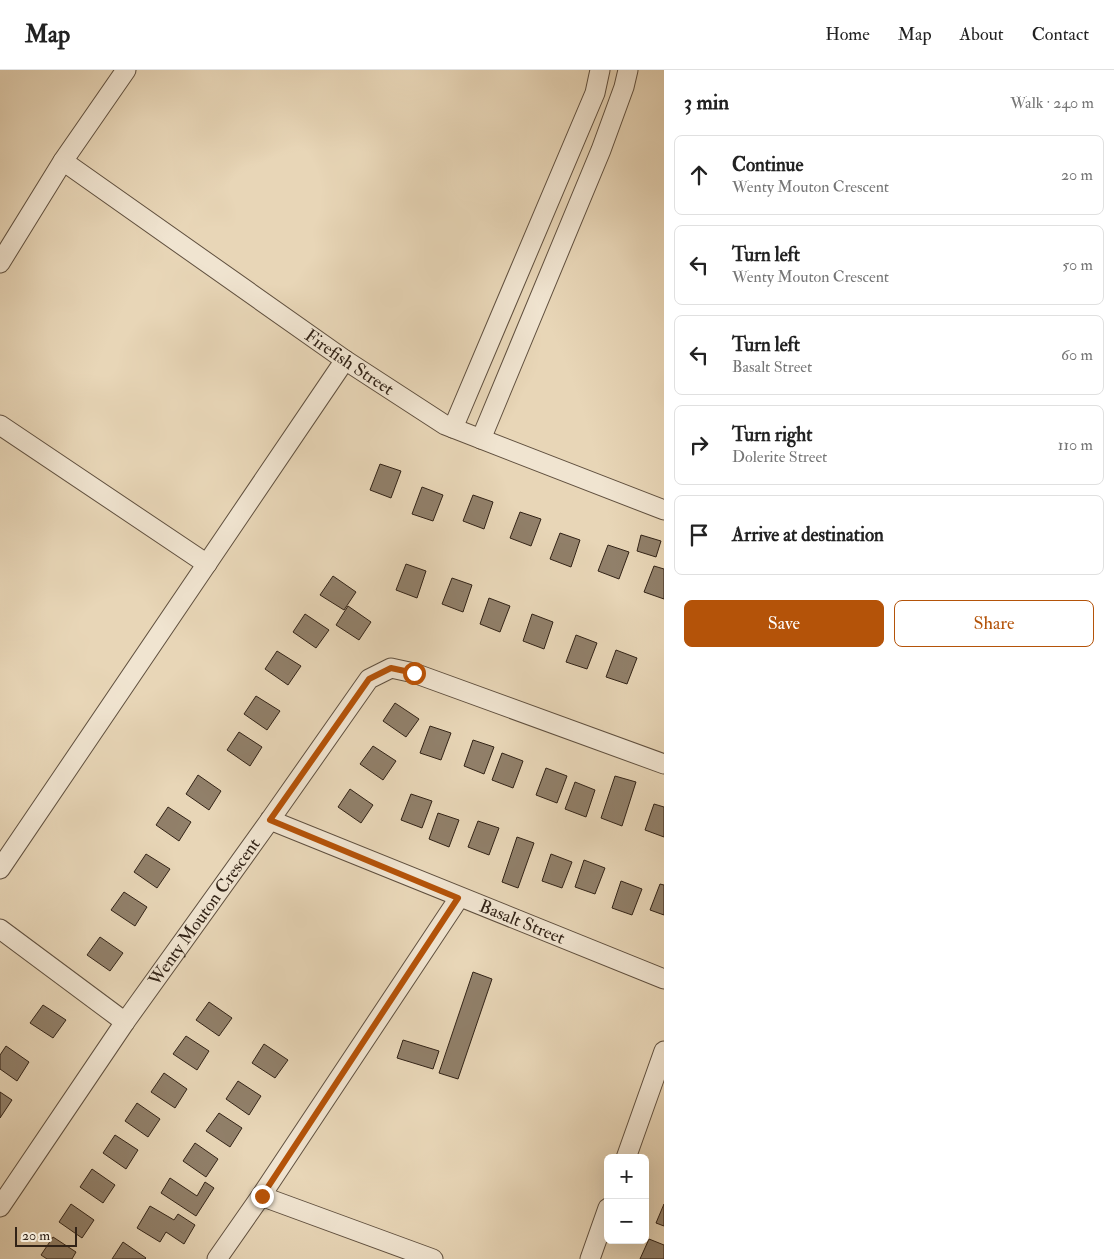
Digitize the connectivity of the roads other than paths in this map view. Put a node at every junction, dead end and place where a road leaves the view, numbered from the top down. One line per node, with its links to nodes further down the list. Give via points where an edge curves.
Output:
1 (126, 70): 4 (street)
2 (600, 70): 8 (street, via 595,93)
3 (628, 70): 9 (street, via 601,150)
4 (63, 161): 5 (street); 6 (street, Firefish Street)
5 (0, 263)
6 (345, 360): 8 (street, Firefish Street); 11 (street)
7 (0, 425): 11 (street)
8 (454, 428): 9 (street, Firefish Street)
9 (482, 439): 10 (street, Firefish Street)
10 (664, 510)
11 (207, 564): 14 (street)
12 (664, 764): 13 (street, Wenty Mouton Crescent, via 414,673 391,668 369,679)
13 (270, 820): 15 (street, Basalt Street); 18 (street, Wenty Mouton Crescent)
14 (0, 870)
15 (458, 898): 17 (street, Basalt Street); 21 (street)
16 (0, 929): 18 (street)
17 (664, 979)
18 (125, 1022): 22 (street, Wenty Mouton Crescent)
19 (664, 1051): 20 (street)
20 (627, 1154)
21 (262, 1196): 24 (street); 25 (street)
22 (0, 1207)
23 (604, 1219): 26 (street)
24 (217, 1259)
25 (433, 1259)
26 (590, 1259)

